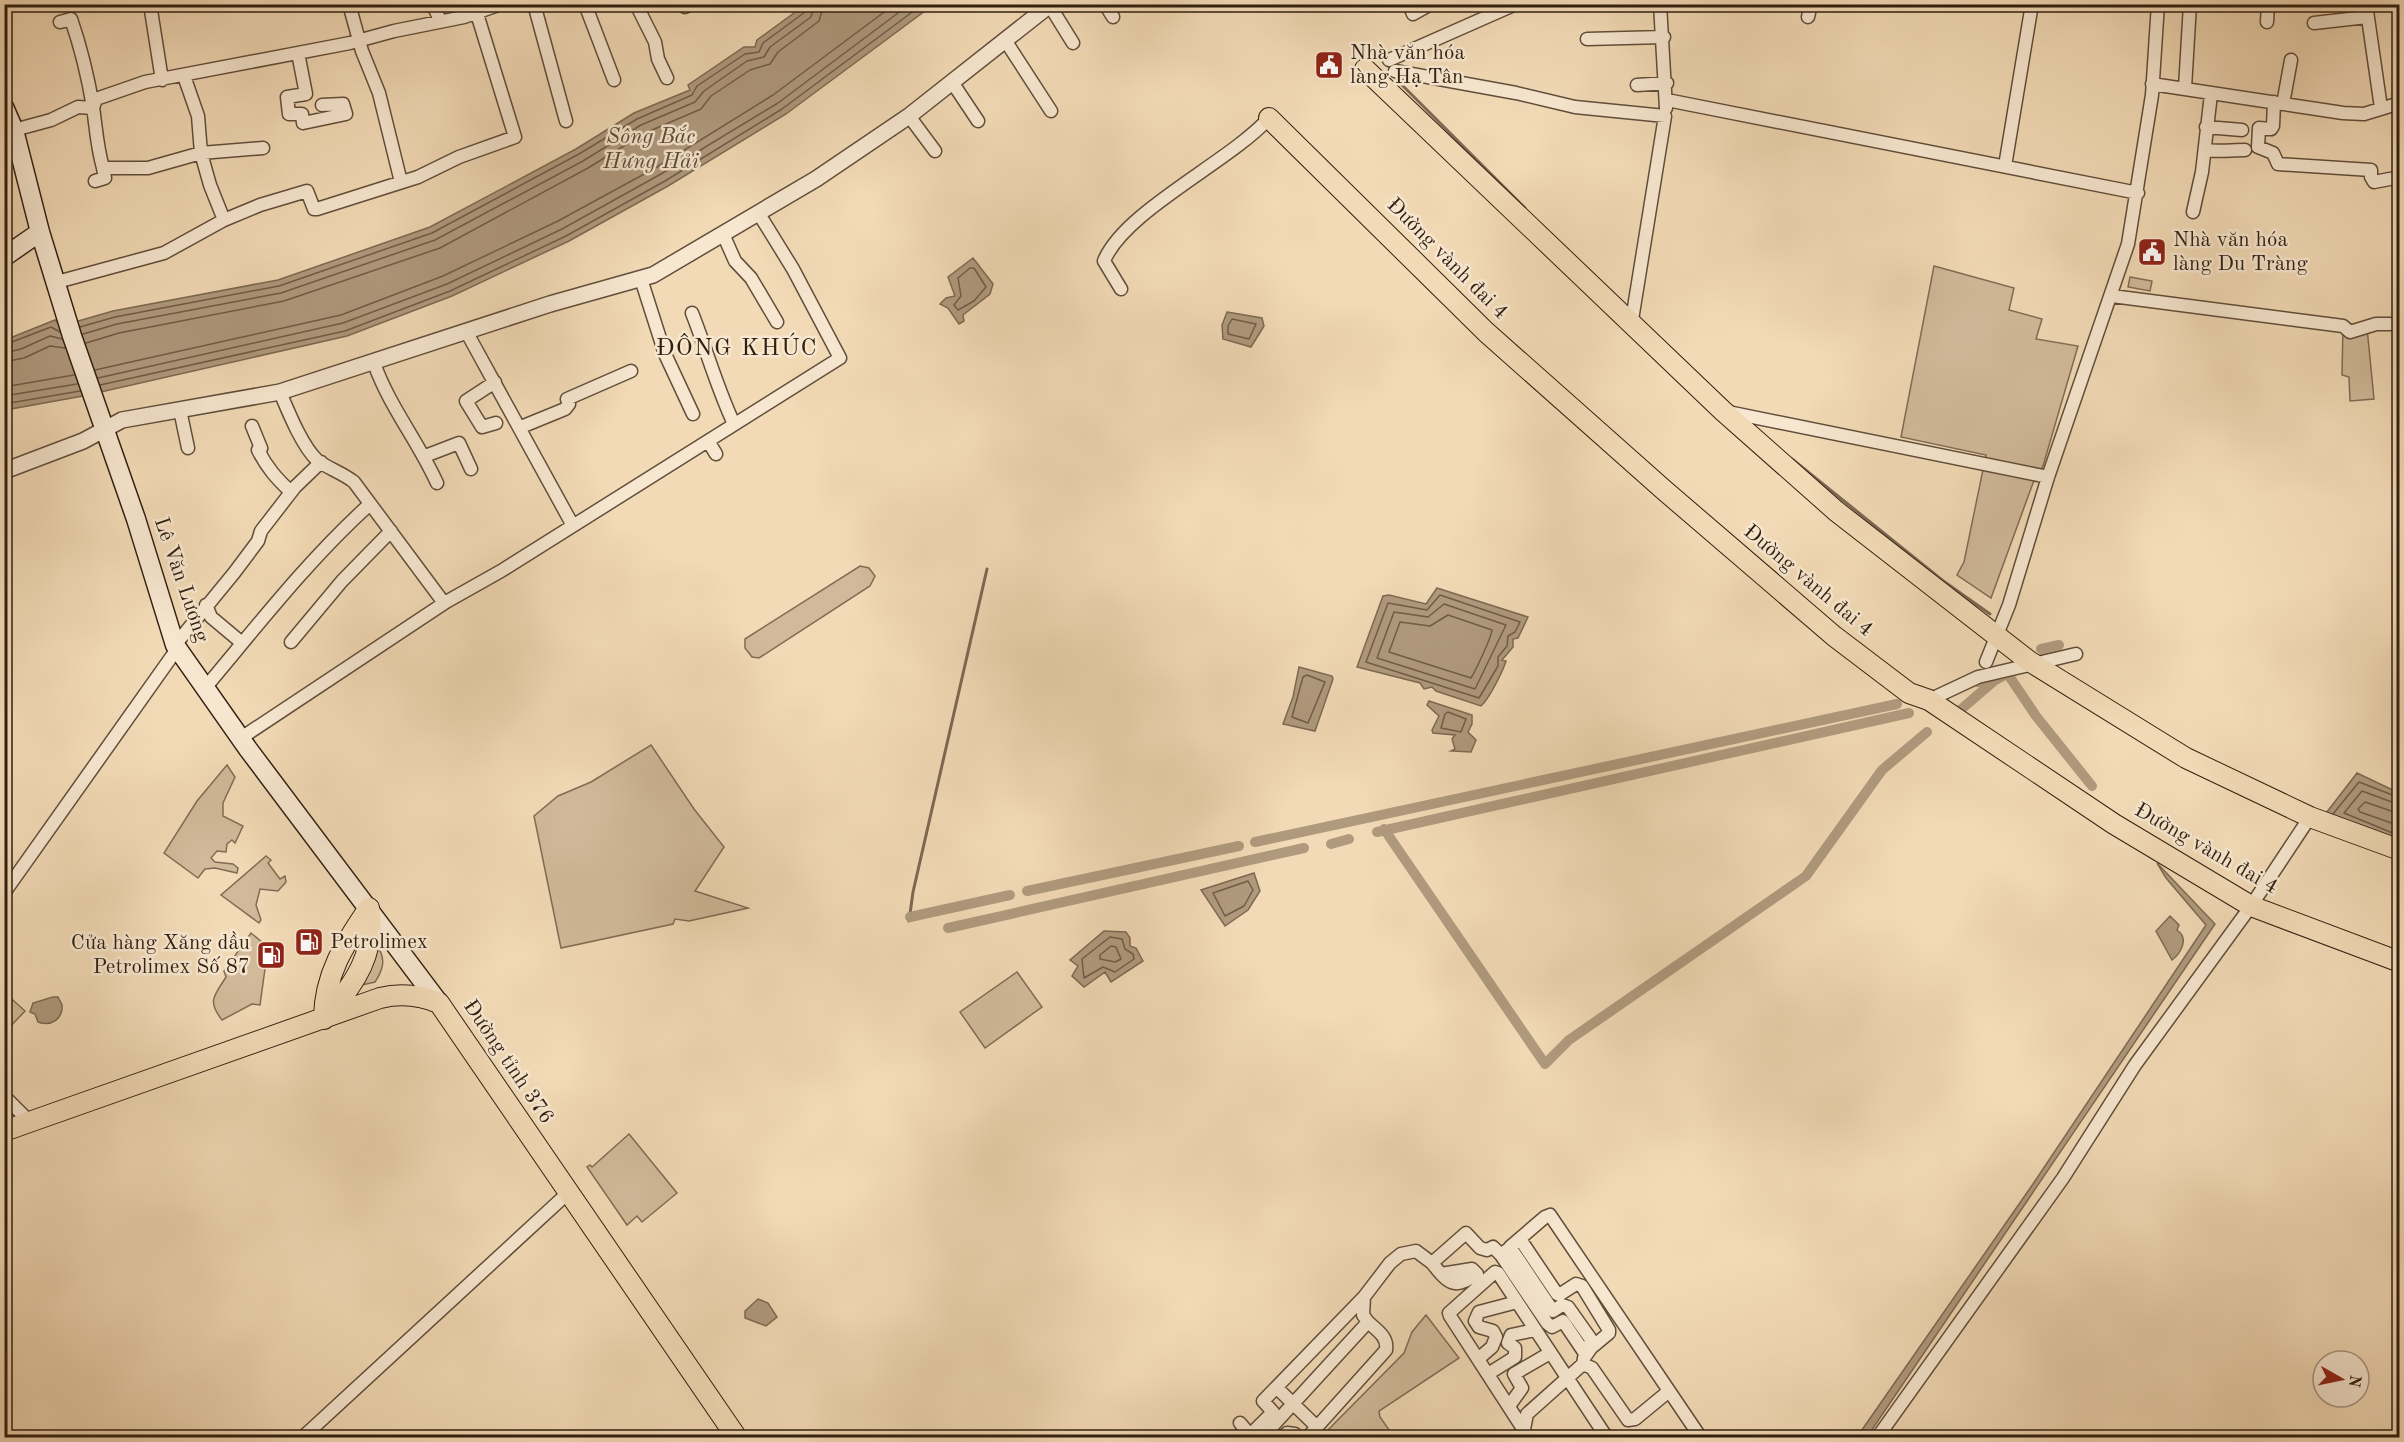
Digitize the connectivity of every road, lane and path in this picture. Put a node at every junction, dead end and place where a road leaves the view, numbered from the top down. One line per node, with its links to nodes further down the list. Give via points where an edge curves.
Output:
1 (150, 4): 38 (street)
2 (350, 4): 27 (street)
3 (433, 4): 21 (street)
4 (501, 4): 18 (street)
5 (534, 4): 57 (street)
6 (585, 4): 39 (street)
7 (636, 4): 37 (street, via 656,42 658,59)
8 (1105, 4): 20 (street)
9 (1409, 4): 10 (street, via 1413,14)
10 (1431, 4)
11 (1516, 4): 31 (street)
12 (1660, 4): 25 (street)
13 (2032, 4): 67 (street)
14 (2158, 4): 42 (street)
15 (2190, 4): 44 (street)
16 (2268, 4): 23 (street)
17 (1050, 5): 28 (street); 29 (street)
18 (475, 9): 21 (street); 71 (street, via 515,137)
19 (2366, 10): 24 (street); 52 (street)
20 (1113, 17)
21 (440, 21): 27 (street)
22 (60, 22): 51 (street, via 71,19)
23 (2267, 22)
24 (2314, 23)
25 (1664, 37): 26 (street); 41 (street)
26 (1587, 39)
27 (359, 40): 30 (street); 71 (street, via 378,93)
28 (1005, 40): 40 (street); 53 (street)
29 (1073, 43)
30 (298, 53): 36 (street); 49 (street, via 306,94 287,97 289,114 302,114 303,123 346,114 343,104 338,102)
31 (1389, 60)
32 (2291, 60): 47 (street)
33 (2400, 65): 48 (street)
34 (1365, 69): 86 (main road)
35 (1395, 71): 55 (street, via 1575,107)
36 (184, 76): 38 (street); 66 (street, via 198,117)
37 (667, 78)
38 (162, 80): 51 (street, via 96,99)
39 (614, 80)
40 (952, 82): 54 (street); 58 (street)
41 (1667, 82): 43 (street); 46 (street)
42 (2152, 84): 44 (street); 72 (street)
43 (1637, 85)
44 (2185, 88): 45 (street)
45 (2211, 94): 47 (street); 59 (street)
46 (1668, 100): 55 (street); 67 (street)
47 (2278, 103): 52 (street, via 2364,114); 69 (street, via 2271,129 2259,128 2258,147 2273,153 2278,164 2372,170 2374,182)
48 (2399, 103): 52 (street)
49 (322, 105)
50 (4, 107): 60 (main road, Lê Văn Lương)
51 (93, 108): 60 (street, via 78,107 51,120); 68 (street)
52 (2381, 108)
53 (1051, 111)
54 (909, 116): 65 (street); 74 (street)
55 (1665, 116): 86 (street)
56 (1269, 118): 81 (street, via 1139,219 1107,252 1104,261); 123 (main road, Đường vành đai 4, via 1486,332 1665,490 1834,636 1909,693)
57 (566, 120)
58 (978, 121)
59 (2206, 127): 61 (street); 63 (street)
60 (14, 130): 76 (main road, Lê Văn Lương)
61 (2242, 130)
62 (263, 148): 66 (street)
63 (2205, 150): 64 (street); 73 (street)
64 (2245, 150)
65 (935, 151)
66 (201, 153): 68 (street, via 148,168); 75 (street)
67 (2005, 166): 72 (street)
68 (103, 168): 70 (street, via 105,178)
69 (2400, 177)
70 (95, 181)
71 (401, 182): 75 (street, via 317,209 307,191)
72 (2141, 197): 82 (street)
73 (2193, 212)
74 (759, 214): 77 (street); 96 (street, via 840,358)
75 (224, 220): 80 (street, via 164,254)
76 (40, 232): 78 (main road); 80 (main road, Lê Văn Lương)
77 (723, 234): 79 (street); 84 (street, via 735,261 751,278)
78 (4, 257)
79 (641, 279): 87 (street); 94 (street, via 665,354)
80 (57, 282): 99 (main road, Lê Văn Lương)
81 (1121, 289)
82 (2112, 296): 85 (street, via 2343,326 2350,332 2376,324); 107 (street)
83 (692, 313): 96 (street)
84 (777, 322)
85 (2400, 324)
86 (1631, 326): 93 (main road)
87 (466, 330): 88 (street); 90 (street)
88 (374, 363): 91 (street); 103 (street, via 391,404)
89 (631, 371): 98 (street, via 567,399 565,409)
90 (495, 382): 95 (street, via 466,401 482,428); 98 (street)
91 (280, 392): 92 (street); 104 (street, via 312,453)
92 (180, 410): 99 (street, via 122,420); 101 (street)
93 (1723, 411): 107 (street); 115 (main road, via 1836,511)
94 (693, 414)
95 (496, 423)
96 (734, 424): 100 (street)
97 (252, 426): 109 (street, via 260,441 262,459 272,475)
98 (521, 427): 111 (street)
99 (105, 430): 106 (street); 118 (main road, Lê Văn Lương)
100 (708, 441): 102 (street); 111 (street)
101 (188, 448)
102 (716, 454)
103 (425, 456): 105 (street, via 459,443); 108 (street)
104 (321, 462): 109 (street); 110 (street, via 354,482)
105 (471, 469)
106 (4, 471)
107 (2048, 477): 115 (street)
108 (437, 483)
109 (291, 492): 114 (street, via 261,531 258,541)
110 (370, 504): 112 (street); 117 (street, via 292,584)
111 (572, 524): 113 (street)
112 (391, 531): 113 (street); 116 (street)
113 (444, 603): 124 (street)
114 (206, 605): 117 (street, via 211,617); 118 (street)
115 (1996, 636): 120 (main road); 121 (street)
116 (291, 642)
117 (242, 643): 122 (street)
118 (176, 647): 122 (main road, Lê Văn Lương); 127 (street)
119 (2076, 654): 120 (street)
120 (2032, 663): 121 (street); 125 (main road, via 2186,758)
121 (1989, 667): 123 (street)
122 (205, 688): 124 (main road, Lê Văn Lương)
123 (1929, 700): 128 (main road, Đường vành đai 4, via 2114,824)
124 (241, 738): 129 (main road, Lê Văn Lương)
125 (2310, 817): 126 (main road); 128 (street)
126 (2400, 850)
127 (4, 893)
128 (2250, 906): 130 (main road, Đường vành đai 4); 166 (street, via 2169,1017 2063,1178)
129 (369, 908): 131 (main road, Lê Văn Lương); 132 (main road, via 371,933 363,965 351,988)
130 (2400, 962)
131 (439, 1003): 132 (main road, Đường tỉnh 376, via 426,997 390,996); 136 (main road, Đường tỉnh 376)
132 (324, 1019): 134 (main road, Đường tỉnh 376)
133 (4, 1096): 134 (street)
134 (30, 1122): 135 (main road, Đường tỉnh 376)
135 (4, 1131)
136 (568, 1192): 158 (street); 159 (main road, Đường tỉnh 376)
137 (1510, 1247): 138 (street, via 1480,1248 1466,1233); 145 (street, via 1553,1311 1562,1305 1568,1307 1590,1338); 145 (street, via 1557,1294 1576,1284 1582,1286 1609,1330); 150 (street, via 1550,1215)
138 (1432, 1263): 139 (street); 140 (street, via 1416,1251 1401,1254)
139 (1441, 1274)
140 (1364, 1297): 142 (street, via 1363,1315); 149 (street)
141 (1517, 1302): 143 (street); 146 (street, via 1479,1312 1475,1321 1479,1327 1493,1331 1496,1337 1492,1347); 146 (street, via 1494,1272 1449,1313)
142 (1368, 1322): 151 (street); 155 (street, via 1383,1335 1386,1350)
143 (1535, 1330): 144 (street); 147 (street, via 1510,1335 1508,1343 1515,1348 1515,1357)
144 (1550, 1353): 148 (street); 152 (street, via 1514,1374 1522,1388)
145 (1587, 1356): 148 (street); 150 (street, via 1628,1420 1635,1419)
146 (1478, 1359): 147 (street)
147 (1488, 1374): 152 (street)
148 (1567, 1378): 153 (street); 164 (street)
149 (1276, 1388): 151 (street); 157 (street, via 1263,1401 1273,1412)
150 (1669, 1391): 165 (street)
151 (1292, 1405): 155 (street); 160 (street, via 1268,1431)
152 (1511, 1408): 153 (street); 156 (street)
153 (1527, 1414): 156 (street)
154 (1240, 1423): 157 (street)
155 (1317, 1426): 163 (street)
156 (1527, 1433)
157 (1251, 1436)
158 (302, 1437)
159 (737, 1437)
160 (1268, 1437)
161 (1283, 1437): 162 (street, via 1287,1433)
162 (1299, 1437)
163 (1307, 1437)
164 (1607, 1437)
165 (1701, 1437)
166 (1877, 1437)

